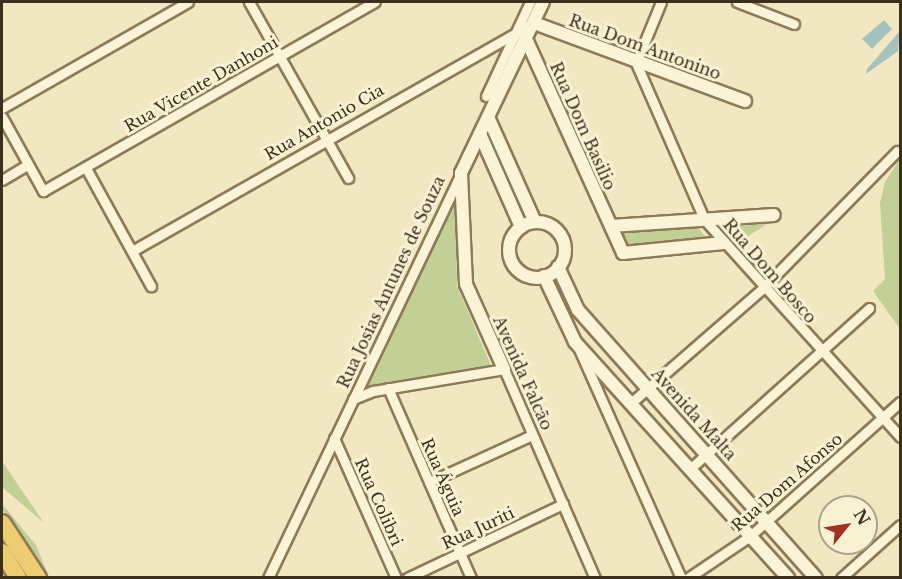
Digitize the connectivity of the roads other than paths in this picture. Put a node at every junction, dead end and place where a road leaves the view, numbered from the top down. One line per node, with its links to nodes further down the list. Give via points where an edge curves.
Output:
1 (188, 2): 16 (street)
2 (249, 2): 12 (street)
3 (375, 2): 12 (street, Rua Vicente Danhoni)
4 (530, 2): 10 (street)
5 (543, 2): 8 (street, Rua Josias Antunes de Souza)
6 (661, 2): 13 (street)
7 (737, 2): 9 (street)
8 (534, 23): 10 (street, Rua Antonio Cia); 11 (street, Rua Josias Antunes de Souza); 13 (street, Rua Dom Antonino)
9 (794, 24)
10 (519, 27): 14 (street); 20 (street, Rua Antonio Cia)
11 (526, 39): 18 (street, Rua Josias Antunes de Souza); 30 (street, Rua Dom Basilio)
12 (280, 56): 20 (street); 23 (street, Rua Vicente Danhoni)
13 (636, 63): 15 (street, Rua Dom Antonino); 28 (street, Rua Dom Bosco)
14 (486, 96)
15 (744, 101)
16 (2, 108)
17 (2, 117): 22 (street)
18 (488, 117): 19 (street, Rua Josias Antunes de Souza); 29 (street)
19 (480, 134): 24 (street, Rua Josias Antunes de Souza); 31 (street)
20 (326, 138): 25 (street); 33 (street, Rua Antonio Cia)
21 (897, 151): 37 (street)
22 (27, 165): 23 (street, Rua Vicente Danhoni, via 43,191); 26 (street)
23 (86, 168): 33 (street)
24 (461, 173): 41 (street, Avenida Falcão, via 466,284); 44 (street, Rua Josias Antunes de Souza)
25 (348, 178)
26 (2, 180)
27 (774, 215): 28 (street)
28 (704, 219): 30 (street); 32 (street, Rua Dom Bosco)
29 (535, 222): 31 (street); 34 (street, via 552,227 563,240)
30 (611, 226): 32 (street, Rua Dom Basilio, via 623,253)
31 (521, 227): 35 (street, via 511,241 511,259 521,273)
32 (724, 243): 37 (street, Rua Dom Bosco)
33 (132, 250): 36 (street)
34 (558, 267): 35 (street); 42 (street, Avenida Malta, via 578,310)
35 (544, 276): 39 (street)
36 (151, 286)
37 (762, 289): 40 (street, Rua Dom Bosco); 42 (street)
38 (869, 308): 40 (street)
39 (575, 342): 45 (street); 68 (street)
40 (821, 352): 47 (street, Rua Dom Bosco); 51 (street)
41 (504, 369): 43 (street); 48 (street, Avenida Falcão)
42 (648, 387): 45 (street); 51 (street, Avenida Malta)
43 (388, 388): 44 (street); 53 (street, Rua Águia)
44 (353, 399): 50 (street, Rua Josias Antunes de Souza)
45 (632, 402): 52 (street)
46 (900, 402): 47 (street, Rua Dom Afonso)
47 (883, 418): 49 (street, Rua Dom Bosco); 55 (street, Rua Dom Afonso)
48 (532, 435): 53 (street); 54 (street, Avenida Falcão)
49 (900, 437)
50 (334, 438): 64 (street, Rua Josias Antunes de Souza); 65 (street, Rua Colibri)
51 (708, 453): 52 (street); 55 (street, Avenida Malta)
52 (692, 467): 58 (street)
53 (429, 482): 60 (street, Rua Águia)
54 (563, 504): 60 (street, Rua Juriti); 61 (street, Avenida Falcão)
55 (768, 520): 58 (street, Rua Dom Afonso); 71 (street, Avenida Malta)
56 (2, 523): 63 (highway)
57 (900, 525): 72 (street)
58 (750, 536): 69 (street, Rua Dom Afonso); 70 (street)
59 (2, 552): 62 (highway)
60 (460, 553): 66 (street, Rua Juriti); 67 (street, Rua Águia)
61 (594, 577)
62 (18, 578)
63 (38, 578)
64 (268, 578)
65 (396, 578)
66 (406, 578)
67 (471, 578)
68 (681, 578)
69 (688, 578)
70 (788, 578)
71 (816, 578)
72 (841, 578)

